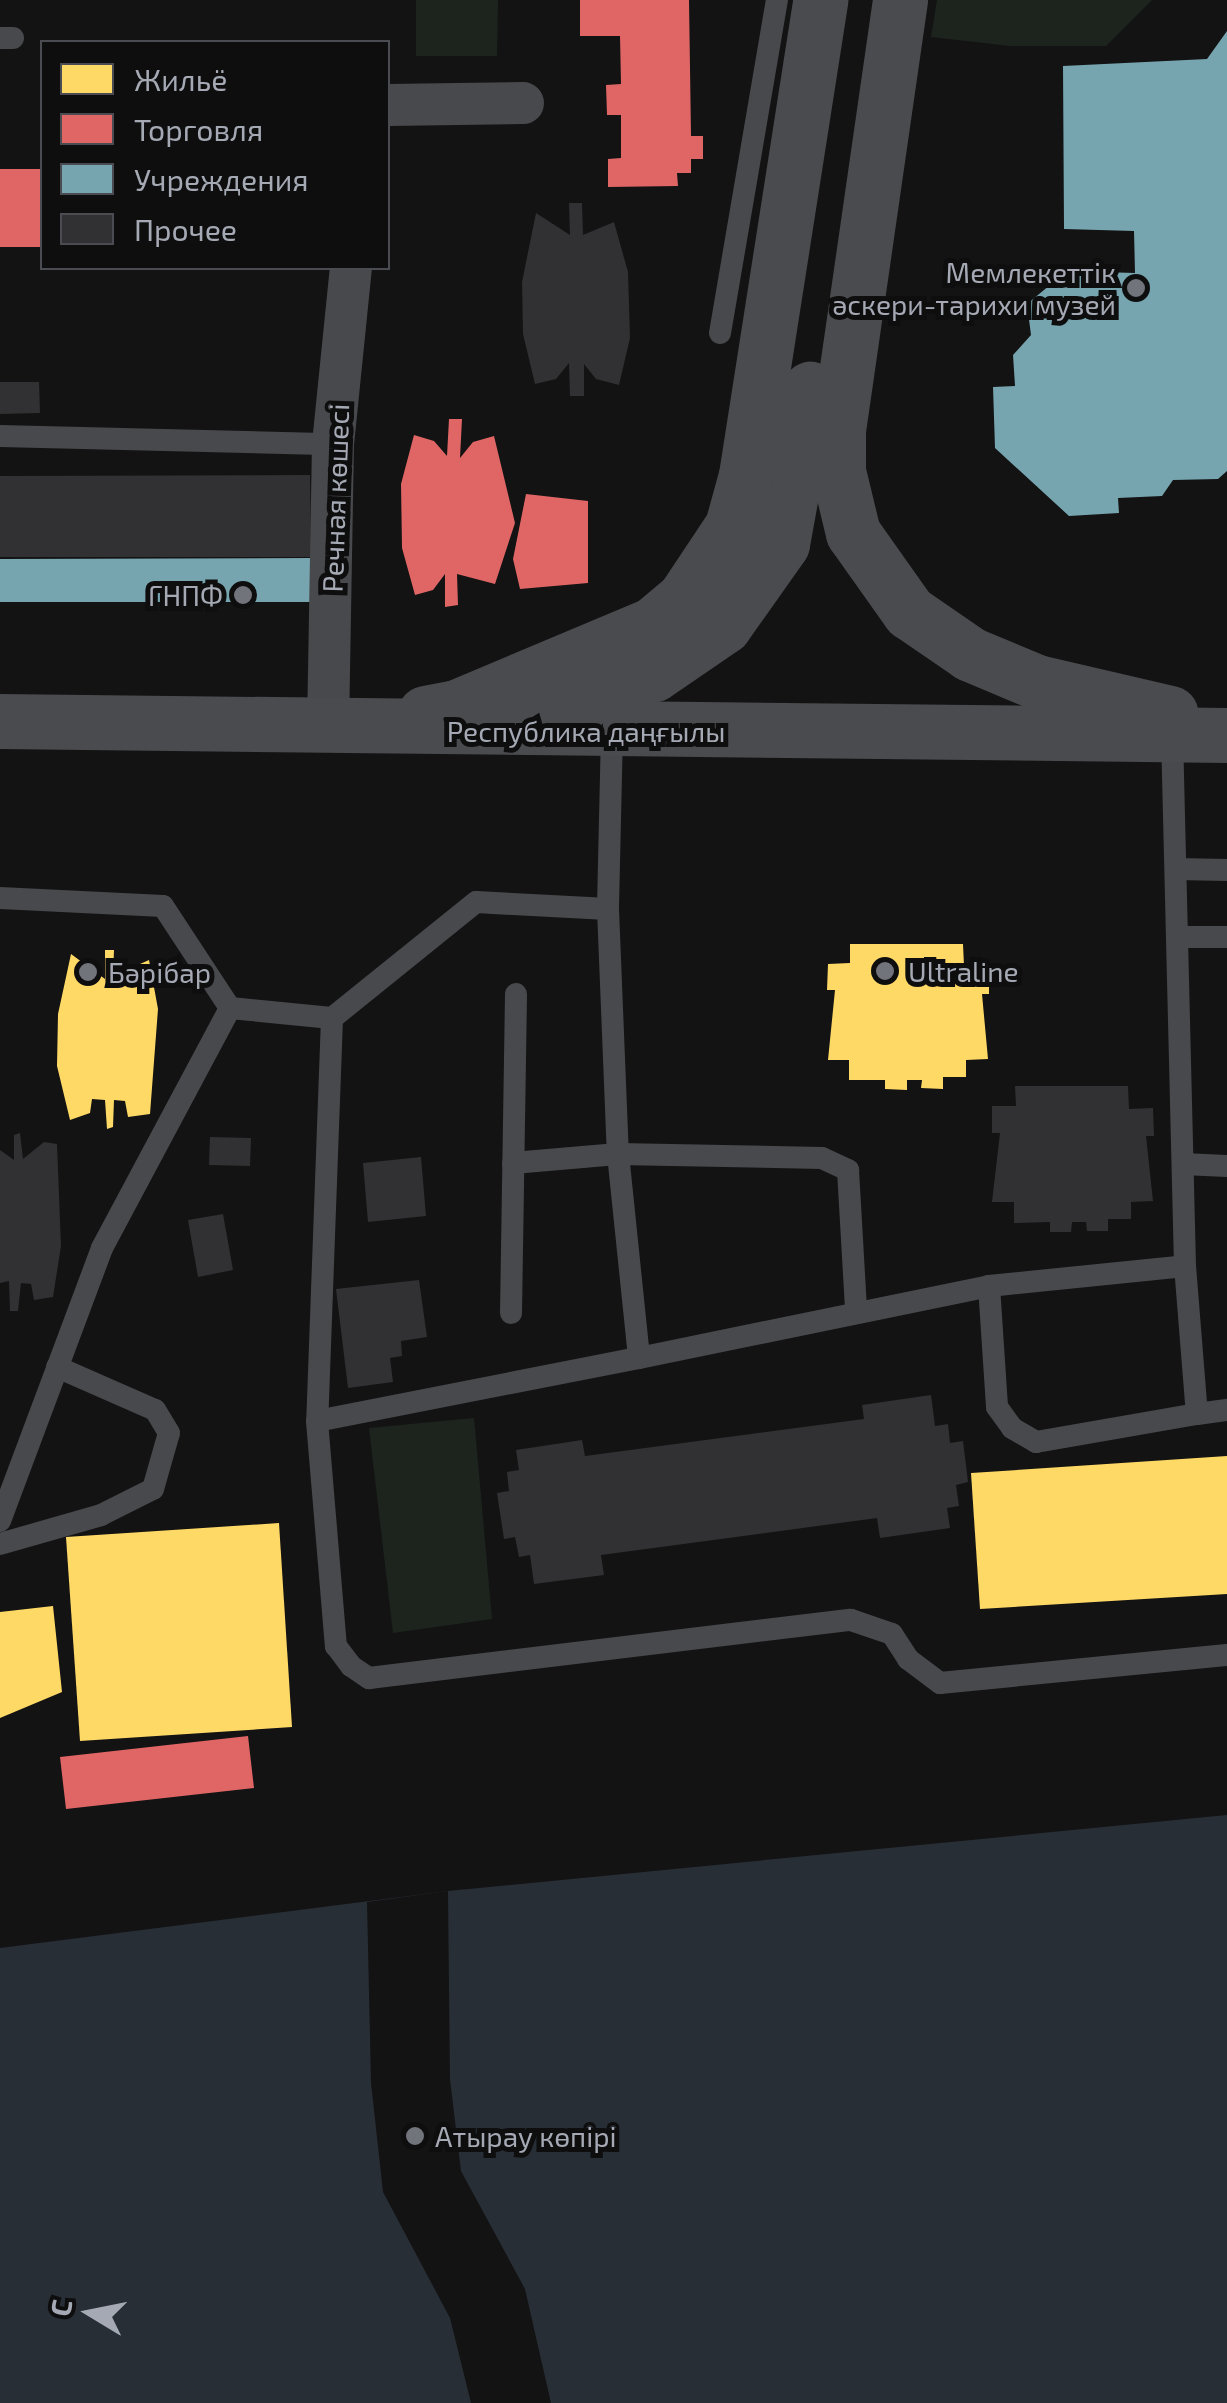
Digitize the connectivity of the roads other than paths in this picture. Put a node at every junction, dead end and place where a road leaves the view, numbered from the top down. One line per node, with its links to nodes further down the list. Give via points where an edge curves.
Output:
1 (777, 0): 8 (lane)
2 (820, 0): 11 (main road, via 746,475 732,526 684,598 653,624)
3 (865, 0): 11 (main road, via 800,462 788,525 771,566 724,626 654,674 617,686)
4 (900, 0): 13 (main road, via 838,432 853,533 909,612 970,654 1037,682)
5 (523, 104): 6 (street)
6 (390, 105)
7 (352, 270): 10 (street, Речная көшесі)
8 (720, 333)
9 (0, 436): 10 (lane)
10 (333, 444): 14 (street, Речная көшесі)
11 (456, 708): 14 (main road)
12 (0, 721): 14 (main road, Республика даңғылы)
13 (1227, 726)
14 (328, 729): 15 (main road, Республика даңғылы)
15 (612, 731): 16 (main road, Республика даңғылы); 22 (lane)
16 (1172, 735): 17 (main road, Республика даңғылы); 18 (main road); 19 (lane)
17 (1227, 739)
18 (1227, 760)
19 (1176, 868): 20 (lane); 24 (lane)
20 (1227, 870)
21 (0, 898): 26 (lane, via 163,906)
22 (608, 909): 27 (lane, via 476,902); 28 (lane)
23 (1227, 936): 24 (lane)
24 (1178, 937): 30 (lane)
25 (516, 994): 29 (lane)
26 (230, 1008): 27 (lane); 37 (lane, via 102,1248)
27 (332, 1018): 40 (lane)
28 (618, 1154): 29 (lane); 34 (lane, via 822,1158 848,1170); 36 (lane)
29 (513, 1163): 35 (lane)
30 (1183, 1164): 31 (lane); 32 (lane)
31 (1227, 1166)
32 (1184, 1266): 33 (lane); 39 (lane)
33 (988, 1286): 34 (lane); 39 (lane, via 996,1407 1012,1428 1036,1442)
34 (856, 1310): 36 (lane)
35 (511, 1313)
36 (639, 1358): 40 (lane)
37 (57, 1367): 41 (lane); 42 (lane, via 155,1410 170,1433 153,1489 101,1515)
38 (1227, 1410): 39 (lane)
39 (1198, 1414)
40 (317, 1422): 43 (lane, via 336,1646 369,1678 851,1620 892,1634 908,1659 940,1683)
41 (0, 1521)
42 (0, 1544)
43 (1227, 1655)

